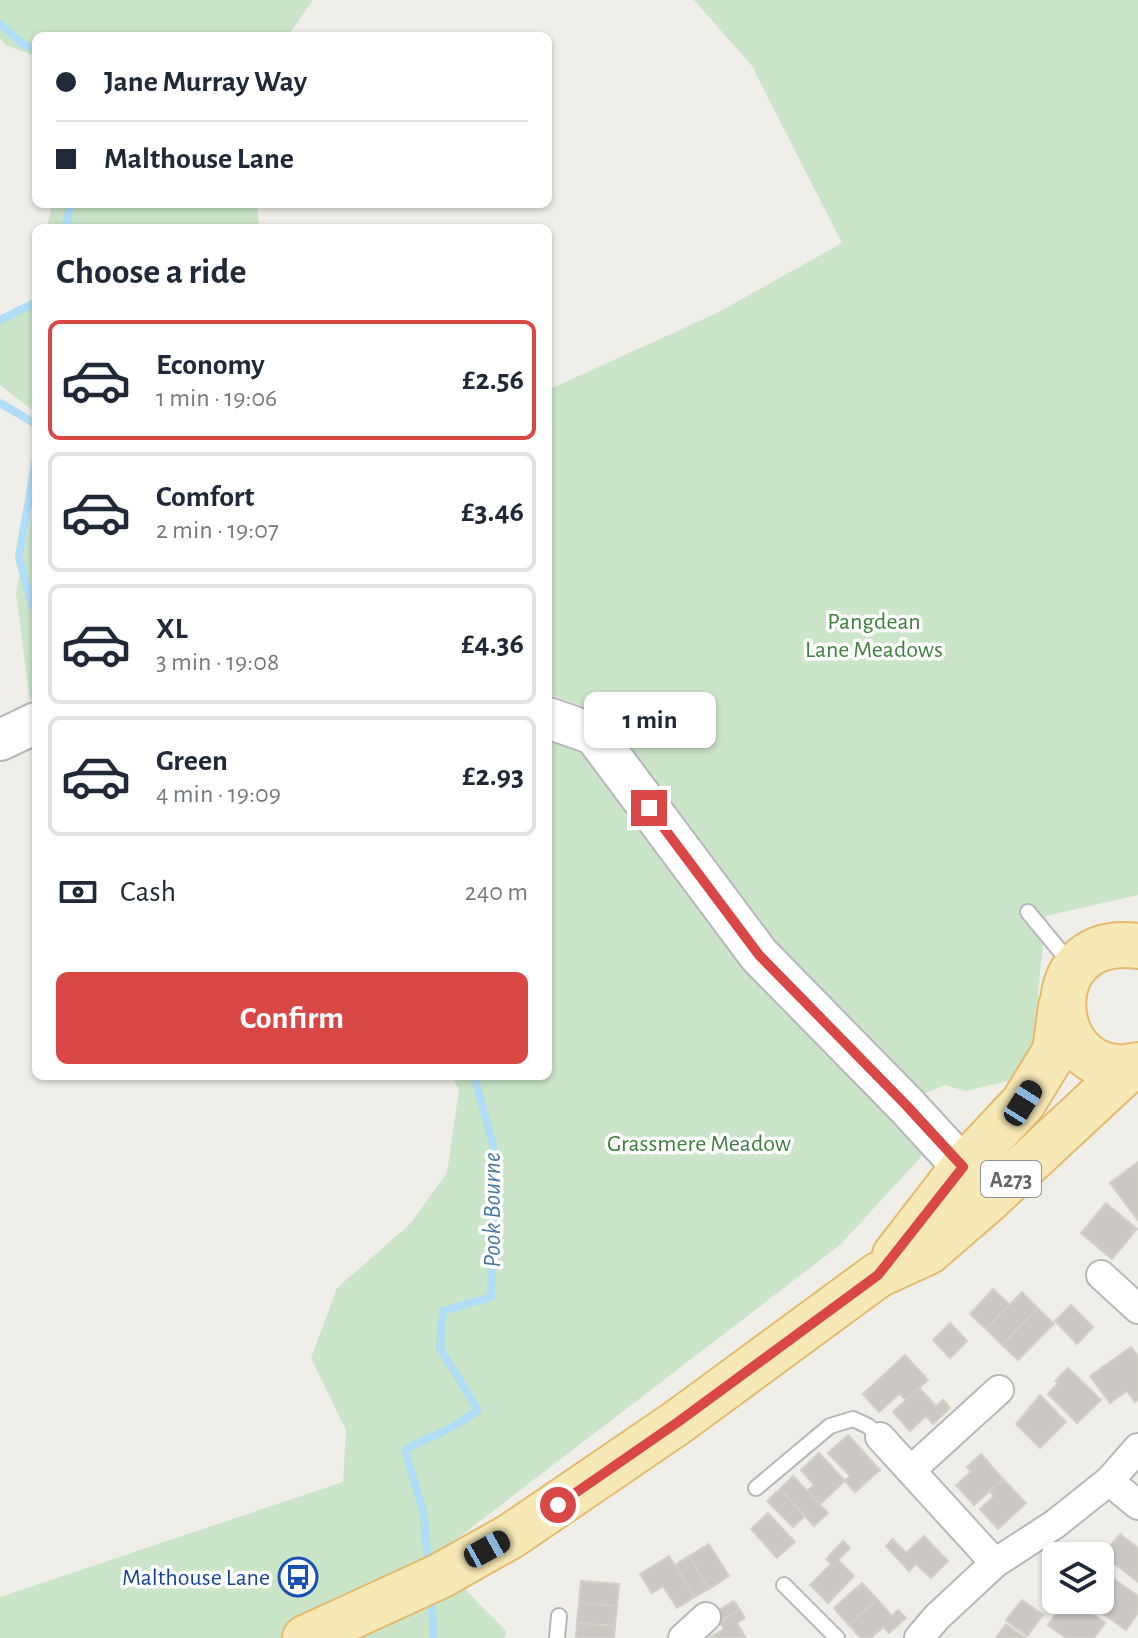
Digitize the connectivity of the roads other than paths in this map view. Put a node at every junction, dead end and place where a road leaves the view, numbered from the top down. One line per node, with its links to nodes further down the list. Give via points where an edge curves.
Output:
1 (552, 719): 8 (street, via 594,734 759,955)
2 (32, 725): 3 (street)
3 (0, 740)
4 (1028, 912): 6 (lane)
5 (1138, 946): 6 (main road, via 1103,947 1087,955)
6 (1068, 987): 7 (main road, via 1064,1024 1073,1041 1085,1054 1114,1066); 8 (main road, A273, via 1055,1051 1023,1103)
7 (1135, 1066): 9 (main road, A273, via 928,1252)
8 (963, 1167): 9 (main road, A273)
9 (878, 1275): 23 (main road, A273, via 547,1512 426,1582)
10 (1101, 1275): 11 (street)
11 (1134, 1297)
12 (999, 1390): 15 (street)
13 (880, 1437): 15 (street); 17 (lane, via 853,1419 830,1426)
14 (1138, 1448): 16 (street)
15 (911, 1470): 19 (street)
16 (1109, 1481): 18 (street); 19 (street)
17 (756, 1488)
18 (1138, 1505)
19 (995, 1563): 27 (street)
20 (784, 1585): 26 (lane)
21 (559, 1616): 24 (lane)
22 (706, 1617): 25 (street)
23 (305, 1638)
24 (557, 1638)
25 (683, 1638)
26 (837, 1638)
27 (919, 1638)

